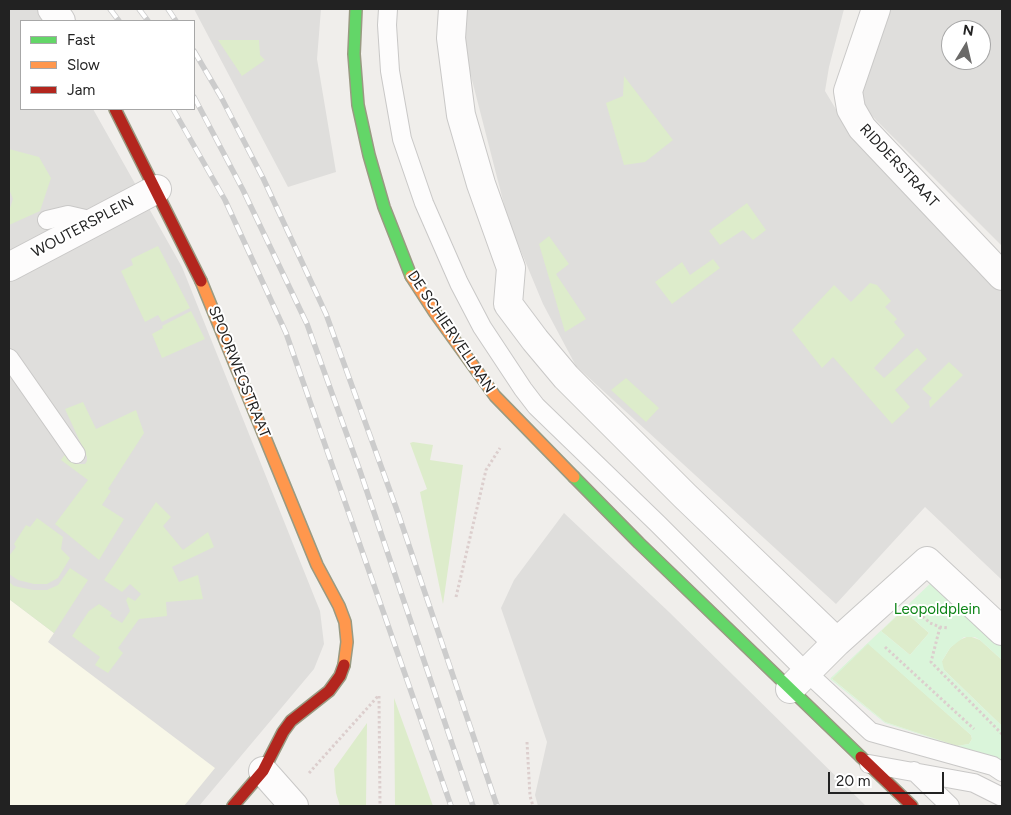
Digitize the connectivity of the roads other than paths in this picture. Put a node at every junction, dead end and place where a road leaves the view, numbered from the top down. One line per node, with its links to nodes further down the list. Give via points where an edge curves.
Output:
1 (52, 9): 6 (street)
2 (356, 9): 17 (main road, DE SCHIERVELLAAN, via 354,54 358,105 369,155 384,207 411,276 435,313 495,396 639,543)
3 (388, 9): 17 (lane, DE SCHIERVELLAAN, via 390,71 402,139 441,242 482,327 536,406 658,524)
4 (452, 9): 16 (street, via 450,38 461,115 511,268 508,304 566,377 685,496)
5 (876, 9): 12 (street, RIDDERSTRAAT, via 848,91 850,109 862,128)
6 (59, 20)
7 (116, 110): 8 (main road, SPOORWEGSTRAAT)
8 (157, 188): 10 (street, WOUTERSPLEIN); 19 (main road, SPOORWEGSTRAAT, via 198,270 317,566 345,622 348,642 340,676 329,691 291,721)
9 (47, 220): 10 (lane, via 68,215)
10 (94, 221): 11 (street, WOUTERSPLEIN)
11 (9, 266)
12 (1002, 276)
13 (9, 358): 14 (lane)
14 (76, 454)
15 (1002, 631): 16 (street, via 927,561)
16 (846, 635): 17 (street)
17 (798, 681): 18 (main road); 21 (lane, via 871,732 993,766)
18 (866, 763): 20 (lane); 25 (main road)
19 (263, 771): 23 (main road); 24 (street)
20 (914, 772): 22 (lane, via 974,783); 26 (lane)
21 (1002, 772)
22 (1002, 797)
23 (233, 806)
24 (294, 806)
25 (912, 806)
26 (950, 806)

